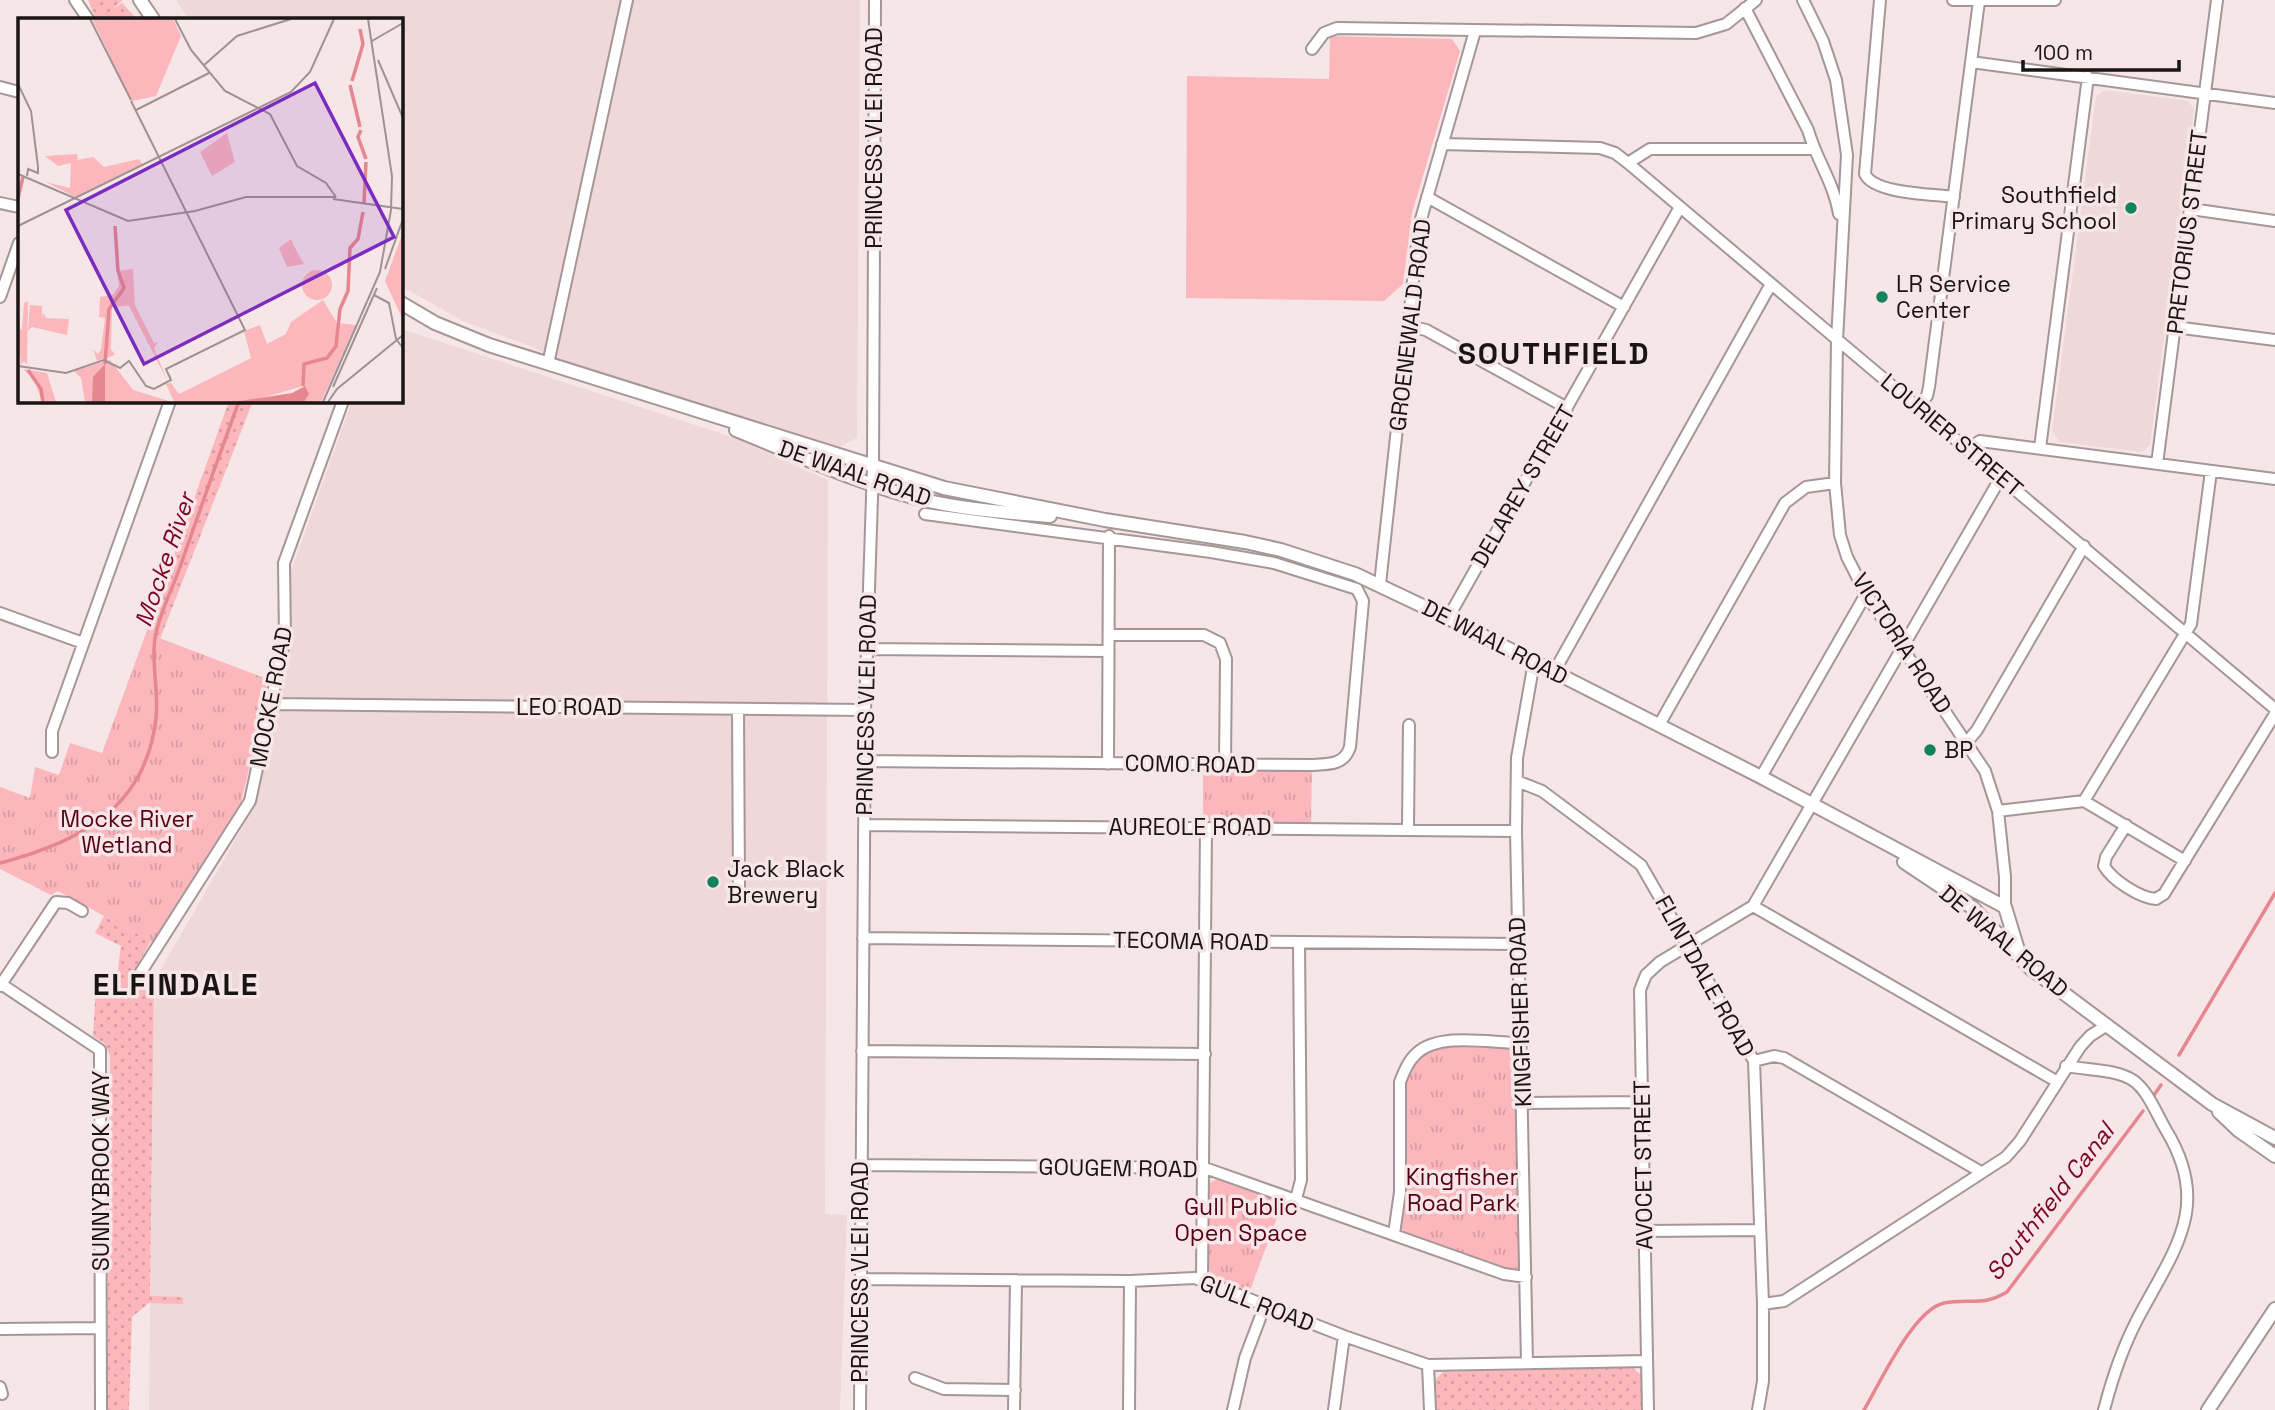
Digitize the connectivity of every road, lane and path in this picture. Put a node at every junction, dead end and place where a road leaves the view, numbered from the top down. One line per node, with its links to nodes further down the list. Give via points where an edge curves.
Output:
1 (75, 0): 13 (street)
2 (140, 0): 14 (main road)
3 (627, 0): 44 (street)
4 (875, 0): 53 (street, PRINCESS VLEI ROAD)
5 (1756, 0): 12 (street)
6 (1880, 0): 27 (street, via 1864,162 1868,180 1887,188)
7 (1953, 0): 10 (street)
8 (2055, 0): 10 (street)
9 (2217, 0): 21 (street, PRETORIUS STREET)
10 (1979, 1): 17 (street)
11 (1806, 5): 33 (street, VICTORIA ROAD, via 1830,61 1842,108 1847,155)
12 (1745, 8): 15 (street, via 1726,23 1696,33); 24 (street, VICTORIA ROAD, via 1808,130)
13 (87, 18)
14 (152, 18)
15 (1475, 31): 16 (street, via 1337,28 1324,33); 23 (street, GROENEWALD ROAD)
16 (1312, 48)
17 (1971, 62): 18 (street); 27 (street)
18 (2088, 77): 21 (street); 50 (street)
19 (0, 87): 20 (street)
20 (18, 92)
21 (2204, 93): 22 (street); 31 (street, PRETORIUS STREET)
22 (2275, 103)
23 (1442, 144): 25 (street, LOURIER STREET, via 1600,148); 26 (street, GROENEWALD ROAD)
24 (1813, 149): 25 (street, via 1650,149); 33 (street, VICTORIA ROAD, via 1836,194)
25 (1628, 163): 30 (street, LOURIER STREET)
26 (1427, 197): 39 (street); 40 (street, GROENEWALD ROAD, via 1419,226)
27 (1954, 197): 47 (street, via 1928,394)
28 (0, 203): 29 (street)
29 (18, 207)
30 (1680, 207): 36 (street, LOURIER STREET); 39 (street, DELAREY STREET)
31 (2191, 209): 32 (street); 41 (street, PRETORIUS STREET)
32 (2275, 220)
33 (1842, 229): 42 (street, VICTORIA ROAD)
34 (18, 249): 35 (street)
35 (15, 266): 37 (street)
36 (1771, 284): 42 (street, LOURIER STREET); 74 (street)
37 (0, 297)
38 (402, 304): 44 (main road, DE WAAL ROAD, via 449,330)
39 (1624, 307): 48 (street, DELAREY STREET)
40 (1408, 326): 48 (street, via 1434,334); 63 (street, GROENEWALD ROAD)
41 (2175, 327): 43 (street); 52 (street, PRETORIUS STREET)
42 (1837, 340): 47 (street, LOURIER STREET); 58 (street, VICTORIA ROAD)
43 (2275, 340)
44 (548, 364): 49 (main road, DE WAAL ROAD)
45 (170, 402): 69 (street)
46 (343, 402): 75 (street, MOCKE ROAD, via 284,563 286,625)
47 (1918, 407): 51 (street, LOURIER STREET)
48 (1567, 408): 66 (street, DELAREY STREET)
49 (694, 411): 53 (main road, DE WAAL ROAD); 57 (main road, DE WAAL ROAD)
50 (2040, 448): 51 (street, via 1978,441); 52 (street)
51 (1968, 449): 55 (street, LOURIER STREET)
52 (2157, 464): 54 (street)
53 (873, 467): 57 (street, PRINCESS VLEI ROAD); 60 (main road, DE WAAL ROAD, via 944,488)
54 (2211, 471): 56 (street); 67 (street, via 2193,616)
55 (2001, 477): 62 (street, LOURIER STREET); 70 (street)
56 (2275, 479)
57 (872, 483): 60 (main road, DE WAAL ROAD, via 963,508); 71 (street, PRINCESS VLEI ROAD)
58 (1835, 483): 64 (street, VICTORIA ROAD, via 1840,535); 80 (street, via 1806,487 1785,503)
59 (925, 514): 61 (street)
60 (1105, 520): 63 (main road, DE WAAL ROAD, via 1281,550)
61 (1109, 536): 68 (street); 85 (street, COMO ROAD, via 1274,563 1360,591 1363,601 1348,754 1330,764)
62 (2084, 546): 67 (street, LOURIER STREET); 81 (street)
63 (1380, 584): 66 (main road, DE WAAL ROAD)
64 (1866, 594): 70 (street, VICTORIA ROAD); 86 (street)
65 (0, 613): 69 (street)
66 (1448, 618): 73 (main road, DE WAAL ROAD)
67 (2186, 633): 78 (street, LOURIER STREET); 88 (street)
68 (1108, 635): 72 (street); 85 (street, via 1204,635 1220,643 1226,659)
69 (83, 643): 82 (street, via 52,731)
70 (1902, 648): 81 (street, VICTORIA ROAD); 89 (street)
71 (866, 649): 72 (street); 77 (street, PRINCESS VLEI ROAD)
72 (1108, 651): 84 (street)
73 (1534, 662): 74 (main road, DE WAAL ROAD); 87 (street, KINGFISHER ROAD)
74 (1554, 672): 80 (main road, DE WAAL ROAD)
75 (272, 704): 76 (street, LEO ROAD); 109 (street, MOCKE ROAD, via 246,811)
76 (738, 710): 77 (street, LEO ROAD); 98 (street)
77 (865, 710): 83 (street, PRINCESS VLEI ROAD)
78 (2275, 711): 97 (street)
79 (1409, 725): 94 (street)
80 (1659, 725): 86 (main road, DE WAAL ROAD)
81 (1967, 741): 90 (street, VICTORIA ROAD, via 1985,771)
82 (52, 752)
83 (864, 761): 84 (street, COMO ROAD); 91 (street, PRINCESS VLEI ROAD)
84 (1108, 764): 85 (street, COMO ROAD)
85 (1225, 765)
86 (1761, 777): 89 (main road, DE WAAL ROAD)
87 (1517, 781): 95 (street, KINGFISHER ROAD); 107 (street, FLINTDALE ROAD, via 1542,791 1641,865)
88 (2084, 800): 90 (street); 92 (street)
89 (1813, 806): 96 (main road, DE WAAL ROAD); 99 (street)
90 (1998, 811): 100 (street, VICTORIA ROAD)
91 (864, 825): 93 (street, AUREOLE ROAD); 103 (street, PRINCESS VLEI ROAD)
92 (2126, 825): 97 (street); 97 (street, via 2105,866 2110,875 2146,898 2156,900 2164,894)
93 (1206, 828): 94 (street, AUREOLE ROAD); 104 (street)
94 (1408, 829): 95 (street, AUREOLE ROAD)
95 (1516, 831): 106 (street, KINGFISHER ROAD)
96 (1860, 832): 100 (main road, DE WAAL ROAD); 102 (main road, DE WAAL ROAD)
97 (2185, 861)
98 (739, 890)
99 (1754, 906): 107 (street, AVOCET STREET); 117 (street)
100 (2005, 907): 102 (main road); 108 (main road, VICTORIA ROAD)
101 (82, 911): 110 (street, via 56,902)
102 (1978, 913): 108 (main road, DE WAAL ROAD)
103 (863, 938): 104 (street, TECOMA ROAD); 113 (street, PRINCESS VLEI ROAD)
104 (1205, 941): 105 (street, TECOMA ROAD); 114 (street)
105 (1299, 942): 106 (street, TECOMA ROAD); 126 (street, via 1301,1180)
106 (1518, 944): 112 (street, KINGFISHER ROAD)
107 (1690, 946): 115 (street, FLINTDALE ROAD); 118 (street, AVOCET STREET, via 1660,962 1646,975 1640,990)
108 (2023, 961): 111 (main road, DE WAAL ROAD)
109 (141, 972)
110 (1, 985): 138 (street, SUNNYBROOK WAY, via 100,1051)
111 (2107, 1025): 116 (street, via 2090,1035); 120 (main road, DE WAAL ROAD)
112 (1520, 1043): 119 (street, KINGFISHER ROAD); 129 (street, via 1444,1042 1417,1053 1407,1066 1400,1082 1400,1192)
113 (862, 1051): 114 (street); 123 (street, PRINCESS VLEI ROAD)
114 (1205, 1054): 124 (street)
115 (1754, 1061): 125 (street, via 1784,1058); 127 (street, FLINTDALE ROAD)
116 (2066, 1066): 117 (street); 155 (street, via 2134,1081 2175,1145 2187,1181 2183,1234 2125,1344)
117 (2056, 1081): 125 (street, via 2014,1149)
118 (1641, 1102): 119 (street); 128 (street, AVOCET STREET)
119 (1523, 1103): 130 (street, KINGFISHER ROAD)
120 (2212, 1104): 121 (main road, DE WAAL ROAD); 122 (main road, DE WAAL ROAD, via 2238,1130)
121 (2275, 1138)
122 (2275, 1156)
123 (861, 1164): 124 (street, GOUGEM ROAD); 131 (street, PRINCESS VLEI ROAD)
124 (1205, 1168): 126 (street, GOUGEM ROAD); 132 (street)
125 (1981, 1172): 135 (street, via 1784,1301)
126 (1296, 1199): 129 (street, GOUGEM ROAD)
127 (1760, 1230): 128 (street); 135 (street, FLINTDALE ROAD)
128 (1645, 1231): 141 (street, AVOCET STREET)
129 (1394, 1234): 130 (street, GOUGEM ROAD, via 1504,1274)
130 (1526, 1277): 142 (street, KINGFISHER ROAD)
131 (861, 1279): 133 (street, GULL ROAD); 147 (street, PRINCESS VLEI ROAD)
132 (1202, 1279): 134 (street, GULL ROAD); 136 (street, GULL ROAD)
133 (1016, 1280): 134 (street, GULL ROAD); 145 (street)
134 (1130, 1281): 149 (street)
135 (1763, 1304): 154 (street, FLINTDALE ROAD, via 1763,1381)
136 (1265, 1305): 140 (street, GULL ROAD); 150 (street, via 1242,1366)
137 (2275, 1309): 156 (main road)
138 (100, 1328): 139 (street); 146 (street, SUNNYBROOK WAY)
139 (0, 1329)
140 (1344, 1336): 143 (street, GULL ROAD); 151 (street)
141 (1646, 1360): 142 (street, GULL ROAD); 153 (street, AVOCET STREET)
142 (1527, 1363): 143 (street, GULL ROAD)
143 (1428, 1365): 152 (street)
144 (915, 1378): 145 (street, via 944,1389)
145 (1015, 1390): 148 (street)
146 (100, 1410)
147 (860, 1410)
148 (1014, 1410)
149 (1129, 1410)
150 (1233, 1410)
151 (1334, 1410)
152 (1430, 1410)
153 (1647, 1410)
154 (1758, 1410)
155 (2104, 1410)
156 (2208, 1410)

